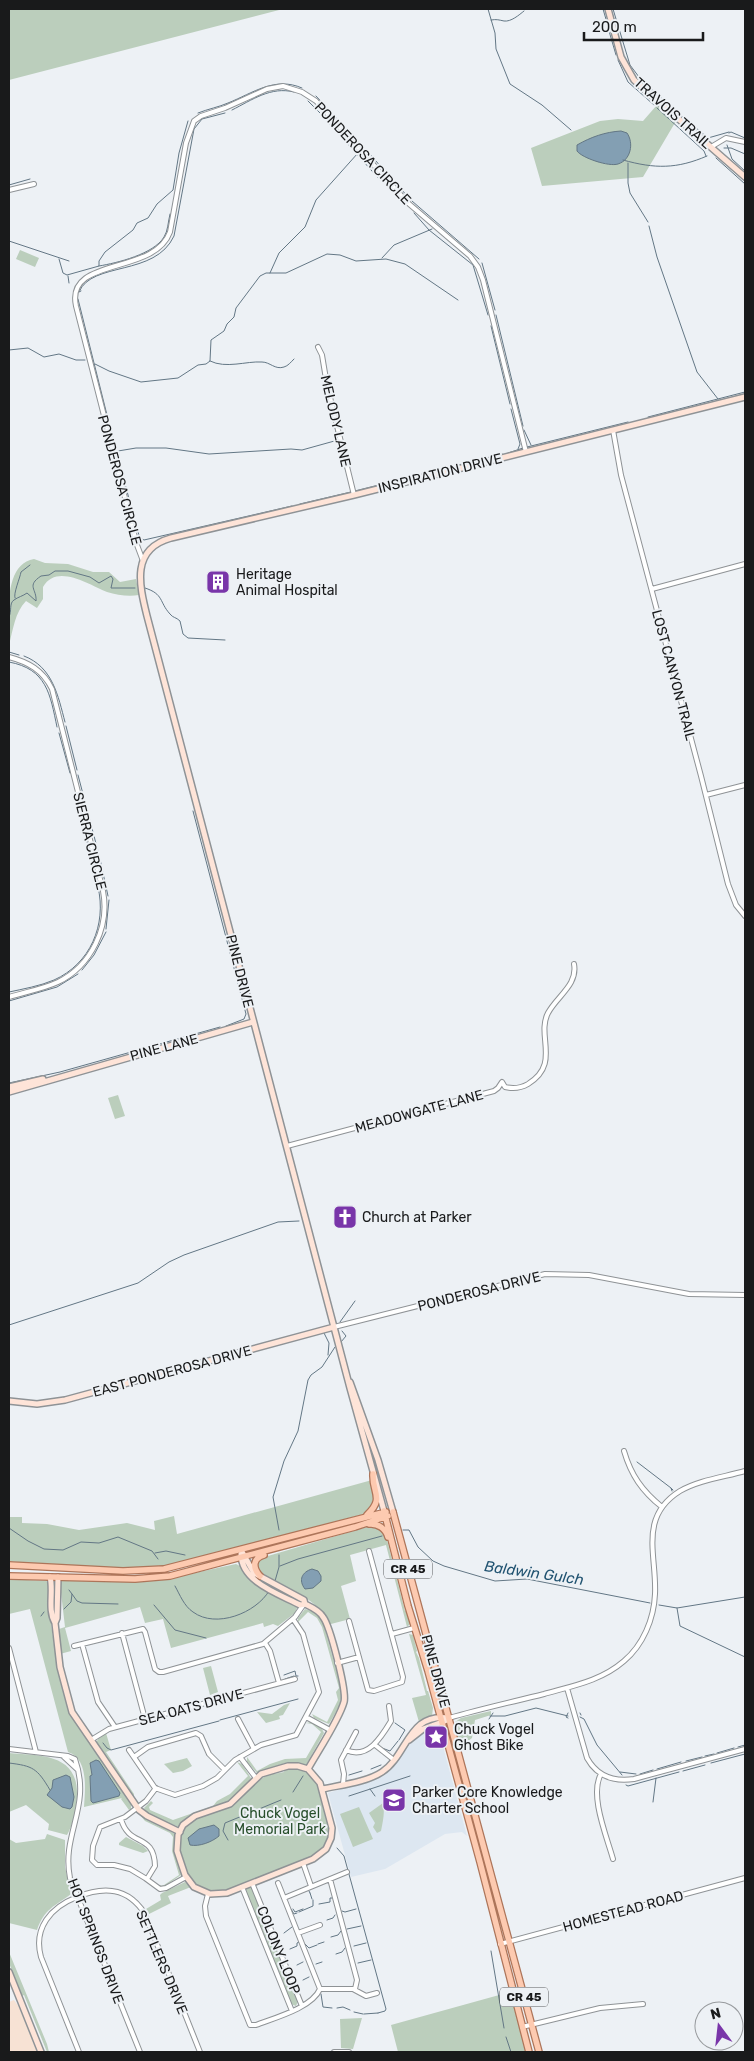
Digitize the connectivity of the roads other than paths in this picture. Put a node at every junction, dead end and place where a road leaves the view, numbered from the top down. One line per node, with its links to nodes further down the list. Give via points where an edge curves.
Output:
1 (608, 9): 3 (main road, TRAVOIS TRAIL, via 621,57 630,74)
2 (745, 142): 3 (street, via 724,138)
3 (711, 147): 4 (main road, TRAVOIS TRAIL)
4 (745, 177)
5 (34, 184): 6 (street)
6 (9, 190)
7 (318, 347): 11 (street, MELODY LANE)
8 (745, 397): 9 (main road, INSPIRATION DRIVE)
9 (613, 430): 10 (main road, INSPIRATION DRIVE); 14 (street, LOST CANYON TRAIL, via 621,475)
10 (526, 452): 11 (main road, INSPIRATION DRIVE); 12 (street, PONDEROSA CIRCLE, via 484,280 476,264 408,203 318,103 295,89 272,87 194,121 186,144 170,232 163,246 146,257 89,275 75,291 76,306)
11 (354, 494): 12 (main road, INSPIRATION DRIVE, via 166,539 151,547)
12 (143, 561): 21 (main road, PINE DRIVE / CR 45, via 140,578 143,600)
13 (745, 564): 14 (street)
14 (652, 589): 17 (street, LOST CANYON TRAIL)
15 (9, 657): 20 (street, SIERRA CIRCLE, via 37,669 52,689 105,903 98,938 78,968 54,984)
16 (745, 785): 17 (street)
17 (706, 795): 18 (street, LOST CANYON TRAIL, via 730,892)
18 (745, 916)
19 (574, 964): 25 (street, MEADOWGATE LANE, via 574,978 548,1013 545,1062 530,1083 509,1088 502,1082 494,1091)
20 (9, 996)
21 (253, 1022): 22 (main road, PINE LANE); 25 (main road, PINE DRIVE / CR 45)
22 (75, 1072): 23 (main road, PINE LANE); 24 (main road, PINE LANE)
23 (9, 1087)
24 (9, 1092)
25 (287, 1146): 27 (main road, PINE DRIVE / CR 45)
26 (745, 1295): 27 (street, PONDEROSA DRIVE, via 689,1294 589,1275 545,1274)
27 (334, 1328): 28 (main road, PINE DRIVE / CR 45); 29 (main road, EAST PONDEROSA DRIVE, via 65,1400 37,1404)
28 (349, 1379): 32 (main road, PINE DRIVE / CR 45); 34 (main road, PINE DRIVE / CR 45)
29 (9, 1402)
30 (624, 1451): 33 (street, via 638,1484)
31 (745, 1471): 33 (street, via 687,1487)
32 (373, 1474): 35 (main road, PINE DRIVE / CR 45); 36 (main road, via 378,1499)
33 (662, 1507): 63 (street, via 652,1534 655,1592 646,1632 632,1653 614,1669 591,1681)
34 (393, 1512): 35 (main road); 67 (main road, PINE DRIVE / CR 45)
35 (385, 1514): 36 (main road); 37 (main road); 43 (main road, PINE DRIVE / CR 45)
36 (367, 1516): 39 (main road)
37 (355, 1527): 38 (main road); 43 (main road, via 373,1524 384,1530)
38 (286, 1546): 41 (main road); 45 (main road, via 257,1559 254,1567)
39 (241, 1550): 41 (main road); 42 (main road, via 177,1567 147,1571)
40 (369, 1552): 54 (street)
41 (243, 1557): 45 (main road, via 252,1571); 47 (main road, via 178,1575 153,1578); 48 (main road, via 248,1574 300,1605)
42 (9, 1565)
43 (397, 1566): 52 (main road, PINE DRIVE / CR 45)
44 (9, 1576): 46 (main road)
45 (260, 1576): 48 (main road, via 304,1600)
46 (50, 1577): 47 (main road); 51 (main road)
47 (58, 1577): 51 (main road)
48 (305, 1604): 49 (street); 60 (main road, via 324,1618)
49 (293, 1619): 55 (street); 65 (street, via 304,1635 319,1692)
50 (350, 1621): 59 (street)
51 (55, 1623): 73 (main road, via 60,1667 70,1706)
52 (414, 1628): 54 (street); 69 (main road, PINE DRIVE / CR 45)
53 (122, 1634): 55 (street, via 144,1629 155,1668 160,1672); 56 (street); 68 (street)
54 (392, 1634): 59 (street, via 403,1678 401,1683 369,1690)
55 (265, 1643): 62 (street)
56 (82, 1644): 57 (street); 70 (street, via 98,1702)
57 (74, 1646)
58 (9, 1648): 80 (street)
59 (359, 1658): 60 (street)
60 (338, 1663): 71 (main road, via 345,1698)
61 (295, 1679): 62 (street, SEA OATS DRIVE)
62 (279, 1683): 68 (street, SEA OATS DRIVE)
63 (567, 1688): 67 (street); 89 (street, via 585,1754)
64 (389, 1706): 74 (street, via 391,1721)
65 (306, 1717): 71 (street); 76 (street, via 295,1735)
66 (238, 1718): 76 (street)
67 (449, 1718): 69 (main road); 114 (main road, PINE DRIVE / CR 45)
68 (145, 1719): 70 (street, SEA OATS DRIVE)
69 (441, 1720): 84 (main road, via 419,1724); 115 (main road, PINE DRIVE / CR 45)
70 (115, 1727): 73 (street, SEA OATS DRIVE)
71 (330, 1730): 86 (main road)
72 (356, 1732): 79 (street)
73 (91, 1740): 95 (main road)
74 (374, 1745): 79 (street, via 355,1753); 84 (street)
75 (9, 1749): 80 (street)
76 (254, 1749): 83 (street)
77 (745, 1749): 89 (street, via 634,1779 616,1779)
78 (129, 1750): 82 (street)
79 (346, 1750): 88 (street, via 341,1761)
80 (36, 1752): 81 (street)
81 (62, 1756): 85 (street); 85 (street, via 74,1758)
82 (134, 1757): 87 (street, via 148,1747 196,1733 210,1755); 93 (street)
83 (240, 1757): 87 (street); 90 (street)
84 (394, 1760): 91 (main road, via 379,1774)
85 (77, 1769): 110 (street, HOT SPRINGS DRIVE, via 81,1801 68,1862)
86 (308, 1769): 90 (main road, via 286,1766); 94 (main road, via 317,1777)
87 (225, 1770): 93 (street, via 204,1786 175,1796)
88 (344, 1774): 91 (street); 92 (street)
89 (601, 1774): 98 (street, via 596,1796)
90 (256, 1778): 97 (main road, via 231,1803 194,1817 184,1824)
91 (350, 1782): 92 (main road)
92 (343, 1784): 94 (main road)
93 (156, 1788): 95 (street)
94 (323, 1790): 99 (main road, via 332,1825 331,1839 321,1854)
95 (137, 1808): 96 (street); 97 (main road, via 146,1816)
96 (121, 1819): 103 (street, via 127,1833 152,1849 155,1866); 103 (street, via 99,1828 92,1861 97,1865 126,1868)
97 (180, 1832): 101 (main road, via 177,1848)
98 (613, 1859)
99 (302, 1863): 105 (main road); 107 (street)
100 (347, 1872): 104 (street)
101 (186, 1877): 103 (street, via 162,1889); 109 (main road, via 196,1888)
102 (745, 1878): 114 (street, HOMESTEAD ROAD)
103 (147, 1879)
104 (330, 1879): 107 (street); 118 (street, via 357,1979)
105 (252, 1883): 108 (main road); 121 (street, COLONY LOOP)
106 (278, 1883): 111 (street)
107 (311, 1886): 111 (street)
108 (242, 1887): 109 (main road, via 222,1894); 122 (street, COLONY LOOP)
109 (208, 1894): 122 (street, COLONY LOOP, via 206,1916 250,2027)
110 (78, 1897): 126 (street, SETTLERS DRIVE, via 59,1905 48,1916 39,1946); 127 (street, HOT SPRINGS DRIVE); 128 (street, SETTLERS DRIVE, via 95,1891 113,1890 140,1907)
111 (284, 1898): 113 (street)
112 (320, 1924): 113 (street)
113 (298, 1933): 117 (street)
114 (509, 1942): 115 (street, HOMESTEAD ROAD); 123 (main road, PINE DRIVE / CR 45)
115 (500, 1944): 124 (main road, PINE DRIVE / CR 45)
116 (9, 1972): 125 (main road)
117 (320, 1989): 118 (street); 121 (street)
118 (355, 1989): 119 (street, via 364,1995)
119 (377, 1993)
120 (644, 2004): 123 (street, via 599,2008)
121 (302, 2006): 122 (street, COLONY LOOP)
122 (292, 2011)
123 (531, 2024): 124 (street); 132 (main road, PINE DRIVE / CR 45)
124 (522, 2027): 131 (main road, PINE DRIVE / CR 45)
125 (41, 2052)
126 (79, 2052)
127 (140, 2052)
128 (200, 2052)
129 (334, 2052): 130 (street)
130 (349, 2052)
131 (529, 2052)
132 (539, 2052)

